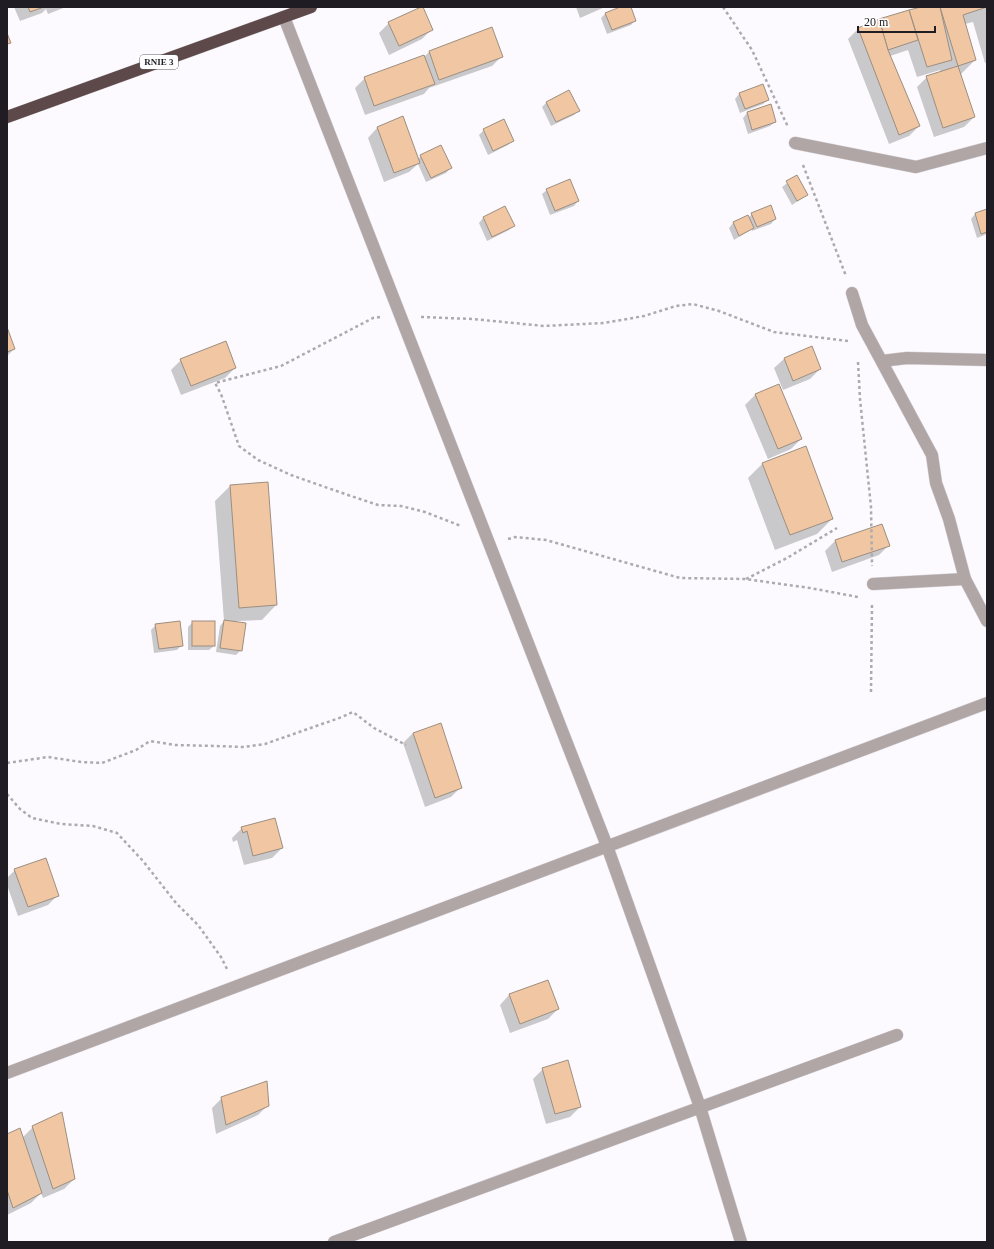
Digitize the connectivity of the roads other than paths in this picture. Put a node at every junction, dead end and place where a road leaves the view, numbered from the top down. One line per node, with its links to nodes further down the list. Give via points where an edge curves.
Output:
1 (311, 7): 2 (highway, RNIE 3)
2 (284, 17): 3 (highway, RNIE 3); 13 (street)
3 (7, 117)
4 (795, 143): 5 (street, via 916,167)
5 (987, 148)
6 (852, 293): 8 (street, via 862,325)
7 (987, 360): 8 (street, via 907,358)
8 (882, 361): 9 (street, via 932,454 936,483 949,519)
9 (965, 579): 10 (street); 11 (street)
10 (873, 584)
11 (987, 621)
12 (987, 703): 13 (street)
13 (607, 846): 15 (street); 16 (street)
14 (897, 1035): 16 (street)
15 (7, 1073)
16 (700, 1108): 17 (street); 18 (street)
17 (334, 1242)
18 (741, 1242)

